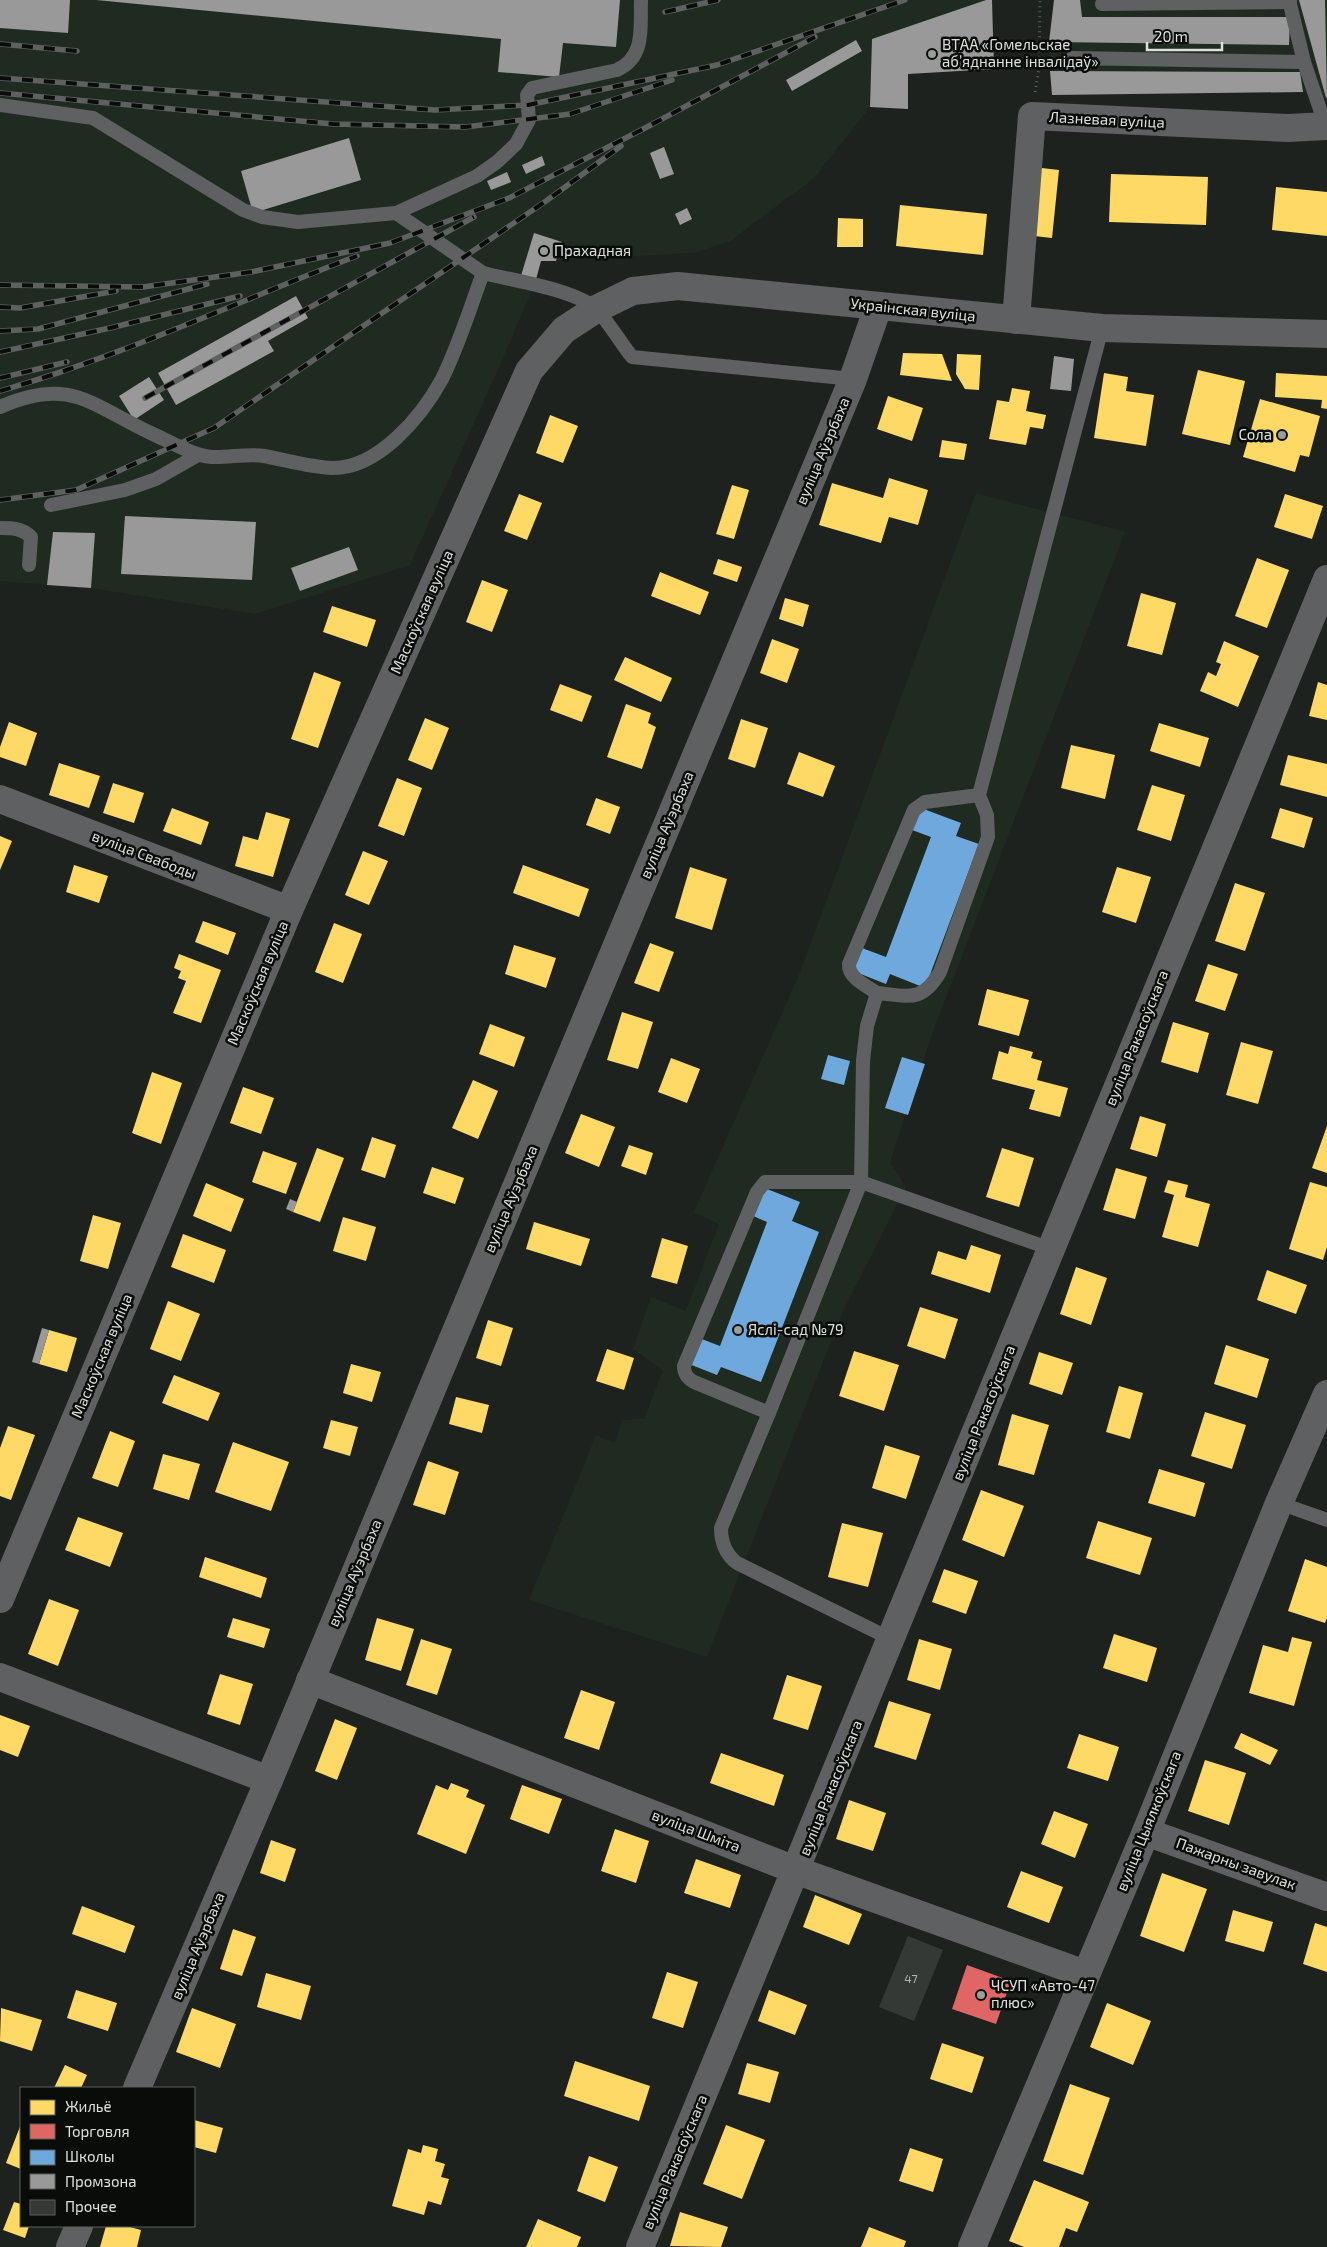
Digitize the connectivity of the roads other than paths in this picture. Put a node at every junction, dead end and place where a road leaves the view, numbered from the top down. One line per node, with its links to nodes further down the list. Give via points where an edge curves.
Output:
1 (641, 0): 8 (lane, via 639,44 627,66 532,88 527,95 529,120 516,144 477,176)
2 (1289, 1): 3 (lane); 5 (lane)
3 (1102, 4)
4 (1072, 58): 5 (lane)
5 (1304, 62): 7 (lane)
6 (0, 105): 8 (lane, via 93,118 243,210 262,217 298,222)
7 (1326, 127): 12 (street, Лазневая вуліца, via 1032,116)
8 (396, 213): 9 (lane)
9 (483, 273): 11 (lane, via 573,296); 18 (lane, via 442,379 424,408 388,447 362,461 333,468 262,456)
10 (878, 307): 11 (street, Украінская вуліца, via 678,286 633,291); 12 (street, Украінская вуліца); 16 (street, вуліца Аўэрбаха)
11 (596, 309): 15 (street, Украінская вуліца, via 564,330); 16 (lane, via 632,357)
12 (1016, 320): 13 (street, Украінская вуліца)
13 (1102, 328): 14 (street, Украінская вуліца); 23 (lane)
14 (1327, 334)
15 (529, 372): 25 (street, Маскоўская вуліца)
16 (853, 379): 36 (street, вуліца Аўэрбаха)
17 (0, 407): 18 (lane, via 21,398 47,393 71,395)
18 (198, 455): 19 (lane, via 156,479 125,490)
19 (51, 506)
20 (0, 528): 21 (lane, via 16,528 31,537)
21 (30, 565)
22 (1327, 579): 28 (street, вуліца Ракасоўскага)
23 (979, 795): 26 (lane, via 987,815 988,837 940,972 932,985 913,996); 26 (lane, via 925,802 914,810 849,964 852,975)
24 (0, 799): 25 (street, вуліца Свабоды)
25 (288, 910): 33 (street, Маскоўская вуліца)
26 (877, 994): 27 (lane, via 867,1026 863,1061)
27 (860, 1182): 28 (lane); 30 (lane); 30 (lane, via 771,1182 761,1185 684,1366 687,1378 694,1382)
28 (1051, 1249): 34 (street, вуліца Ракасоўскага)
29 (1327, 1394): 31 (street, вуліца Цыялкоўскага)
30 (769, 1413): 34 (lane, via 721,1528 721,1538 729,1557)
31 (1279, 1503): 32 (lane); 38 (street, вуліца Цыялкоўскага)
32 (1327, 1520)
33 (0, 1600)
34 (891, 1640): 39 (street, вуліца Ракасоўскага)
35 (0, 1677): 37 (street)
36 (310, 1680): 37 (street, вуліца Аўэрбаха); 39 (street, вуліца Шміта)
37 (269, 1780): 42 (street, вуліца Аўэрбаха)
38 (1146, 1832): 40 (street, Пажарны завулак); 41 (street, вуліца Цыялкоўскага)
39 (798, 1871): 41 (street, вуліца Шміта); 45 (street, вуліца Ракасоўскага)
40 (1327, 1896)
41 (1085, 1974): 46 (street, вуліца Цыялкоўскага)
42 (137, 2087)
43 (79, 2227): 44 (street)
44 (70, 2247)
45 (640, 2247)
46 (972, 2247)

